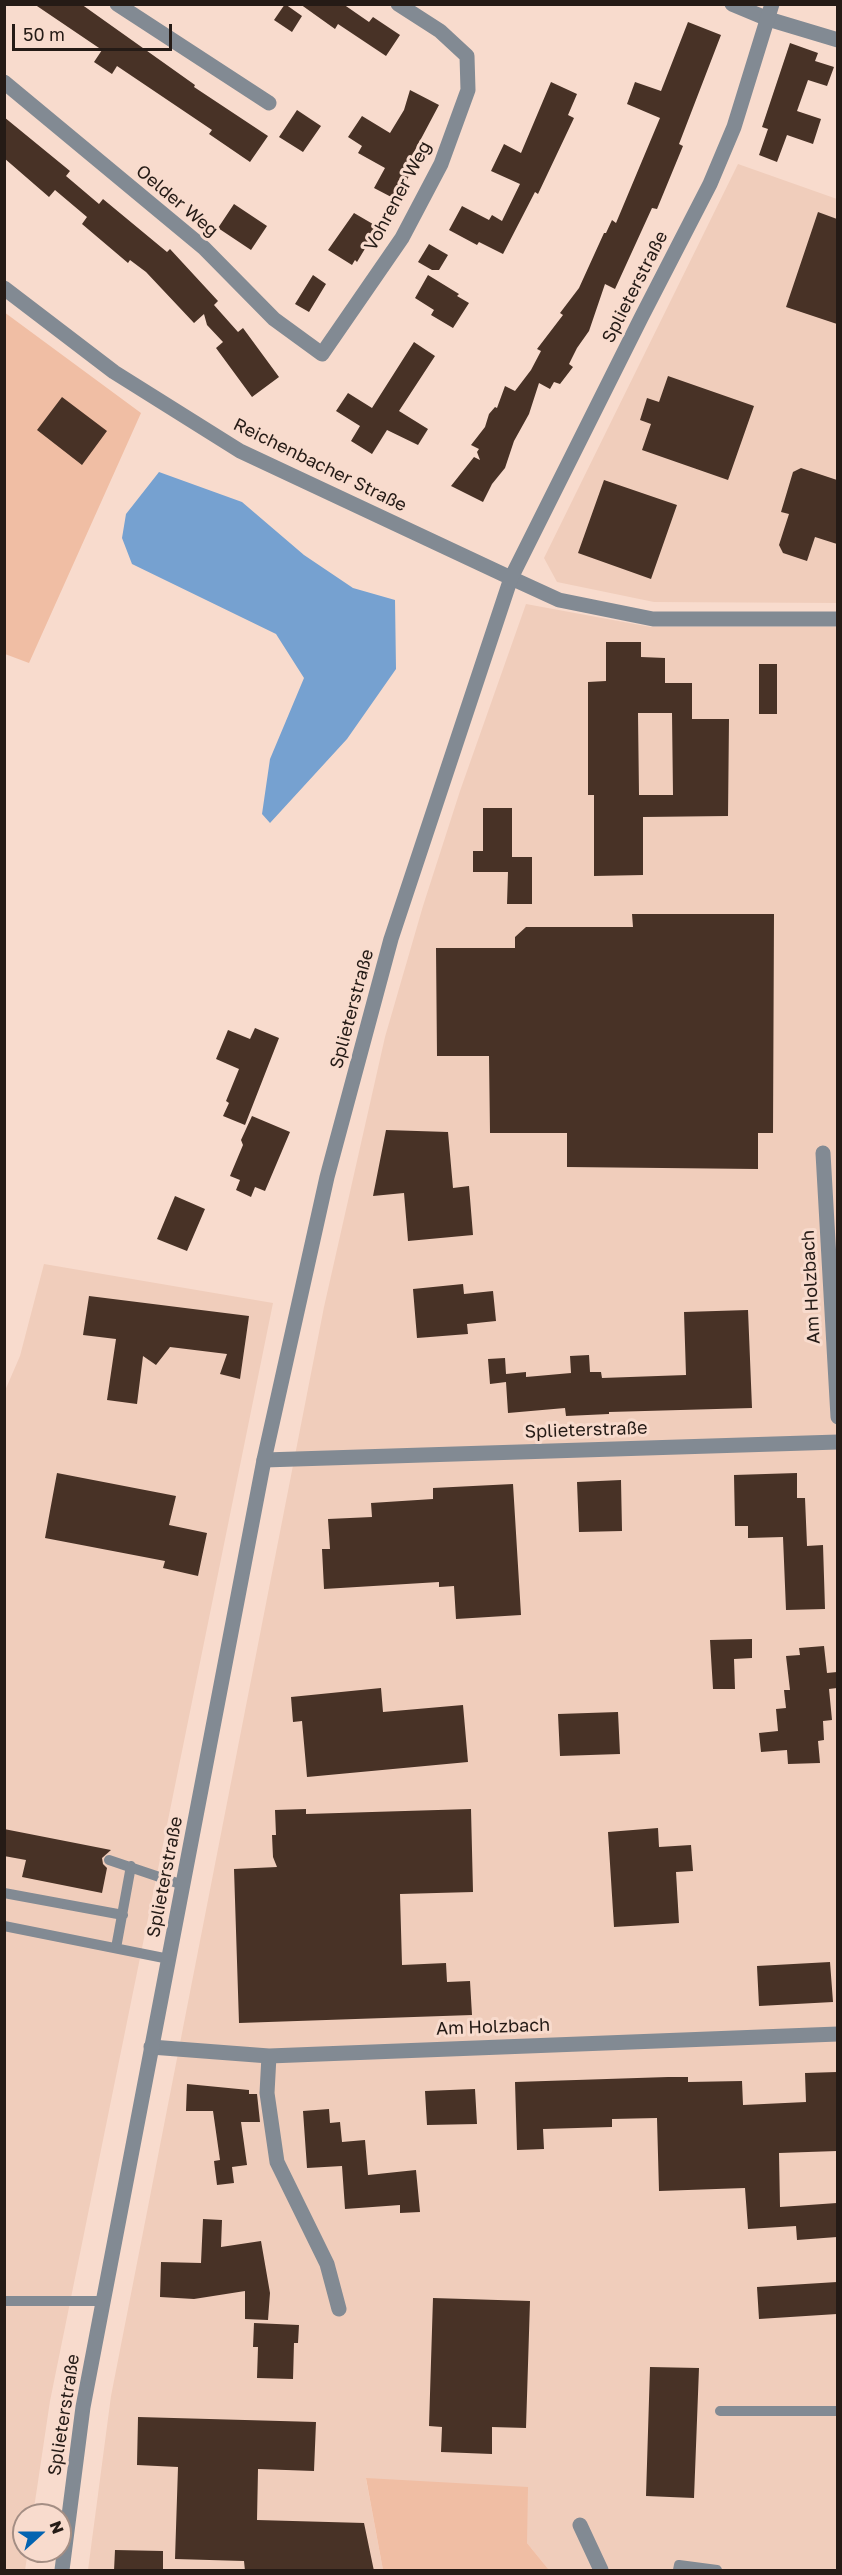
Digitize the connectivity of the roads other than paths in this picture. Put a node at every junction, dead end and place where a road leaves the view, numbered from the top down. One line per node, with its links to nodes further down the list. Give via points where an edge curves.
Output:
1 (117, 4): 7 (street)
2 (398, 4): 9 (street, Vohrener Weg, via 440,31 468,56 468,90 441,164 402,238)
3 (732, 4): 4 (street)
4 (770, 12): 5 (street); 10 (street, Splieterstraße, via 734,127 710,184)
5 (837, 40)
6 (4, 82): 9 (street, Oelder Weg, via 204,248 274,319)
7 (269, 103)
8 (4, 288): 10 (street, Reichenbacher Straße, via 114,372 240,451)
9 (322, 354)
10 (511, 578): 11 (street, via 559,600 653,619); 15 (street, Splieterstraße, via 391,939 327,1177)
11 (837, 619)
12 (823, 1154): 13 (street, Am Holzbach)
13 (837, 1418)
14 (837, 1442): 15 (street, Splieterstraße)
15 (264, 1460): 18 (street, Splieterstraße)
16 (109, 1860): 17 (lane)
17 (131, 1866): 18 (lane); 20 (lane)
18 (183, 1885): 23 (street, Splieterstraße)
19 (4, 1893): 20 (lane)
20 (123, 1915): 22 (lane)
21 (4, 1926): 22 (lane)
22 (116, 1948): 23 (lane)
23 (169, 1959): 25 (street, Splieterstraße)
24 (837, 2034): 26 (street, Am Holzbach)
25 (151, 2046): 26 (street, Am Holzbach); 28 (street, Splieterstraße)
26 (269, 2056): 29 (street, via 267,2093 277,2162 327,2264)
27 (4, 2301): 28 (lane)
28 (103, 2301): 33 (street, Splieterstraße, via 83,2407)
29 (339, 2309)
30 (720, 2411): 31 (lane)
31 (837, 2411)
32 (579, 2526): 34 (street)
33 (62, 2571)
34 (601, 2571)
35 (678, 2571): 36 (lane, via 679,2565)
36 (717, 2571)

